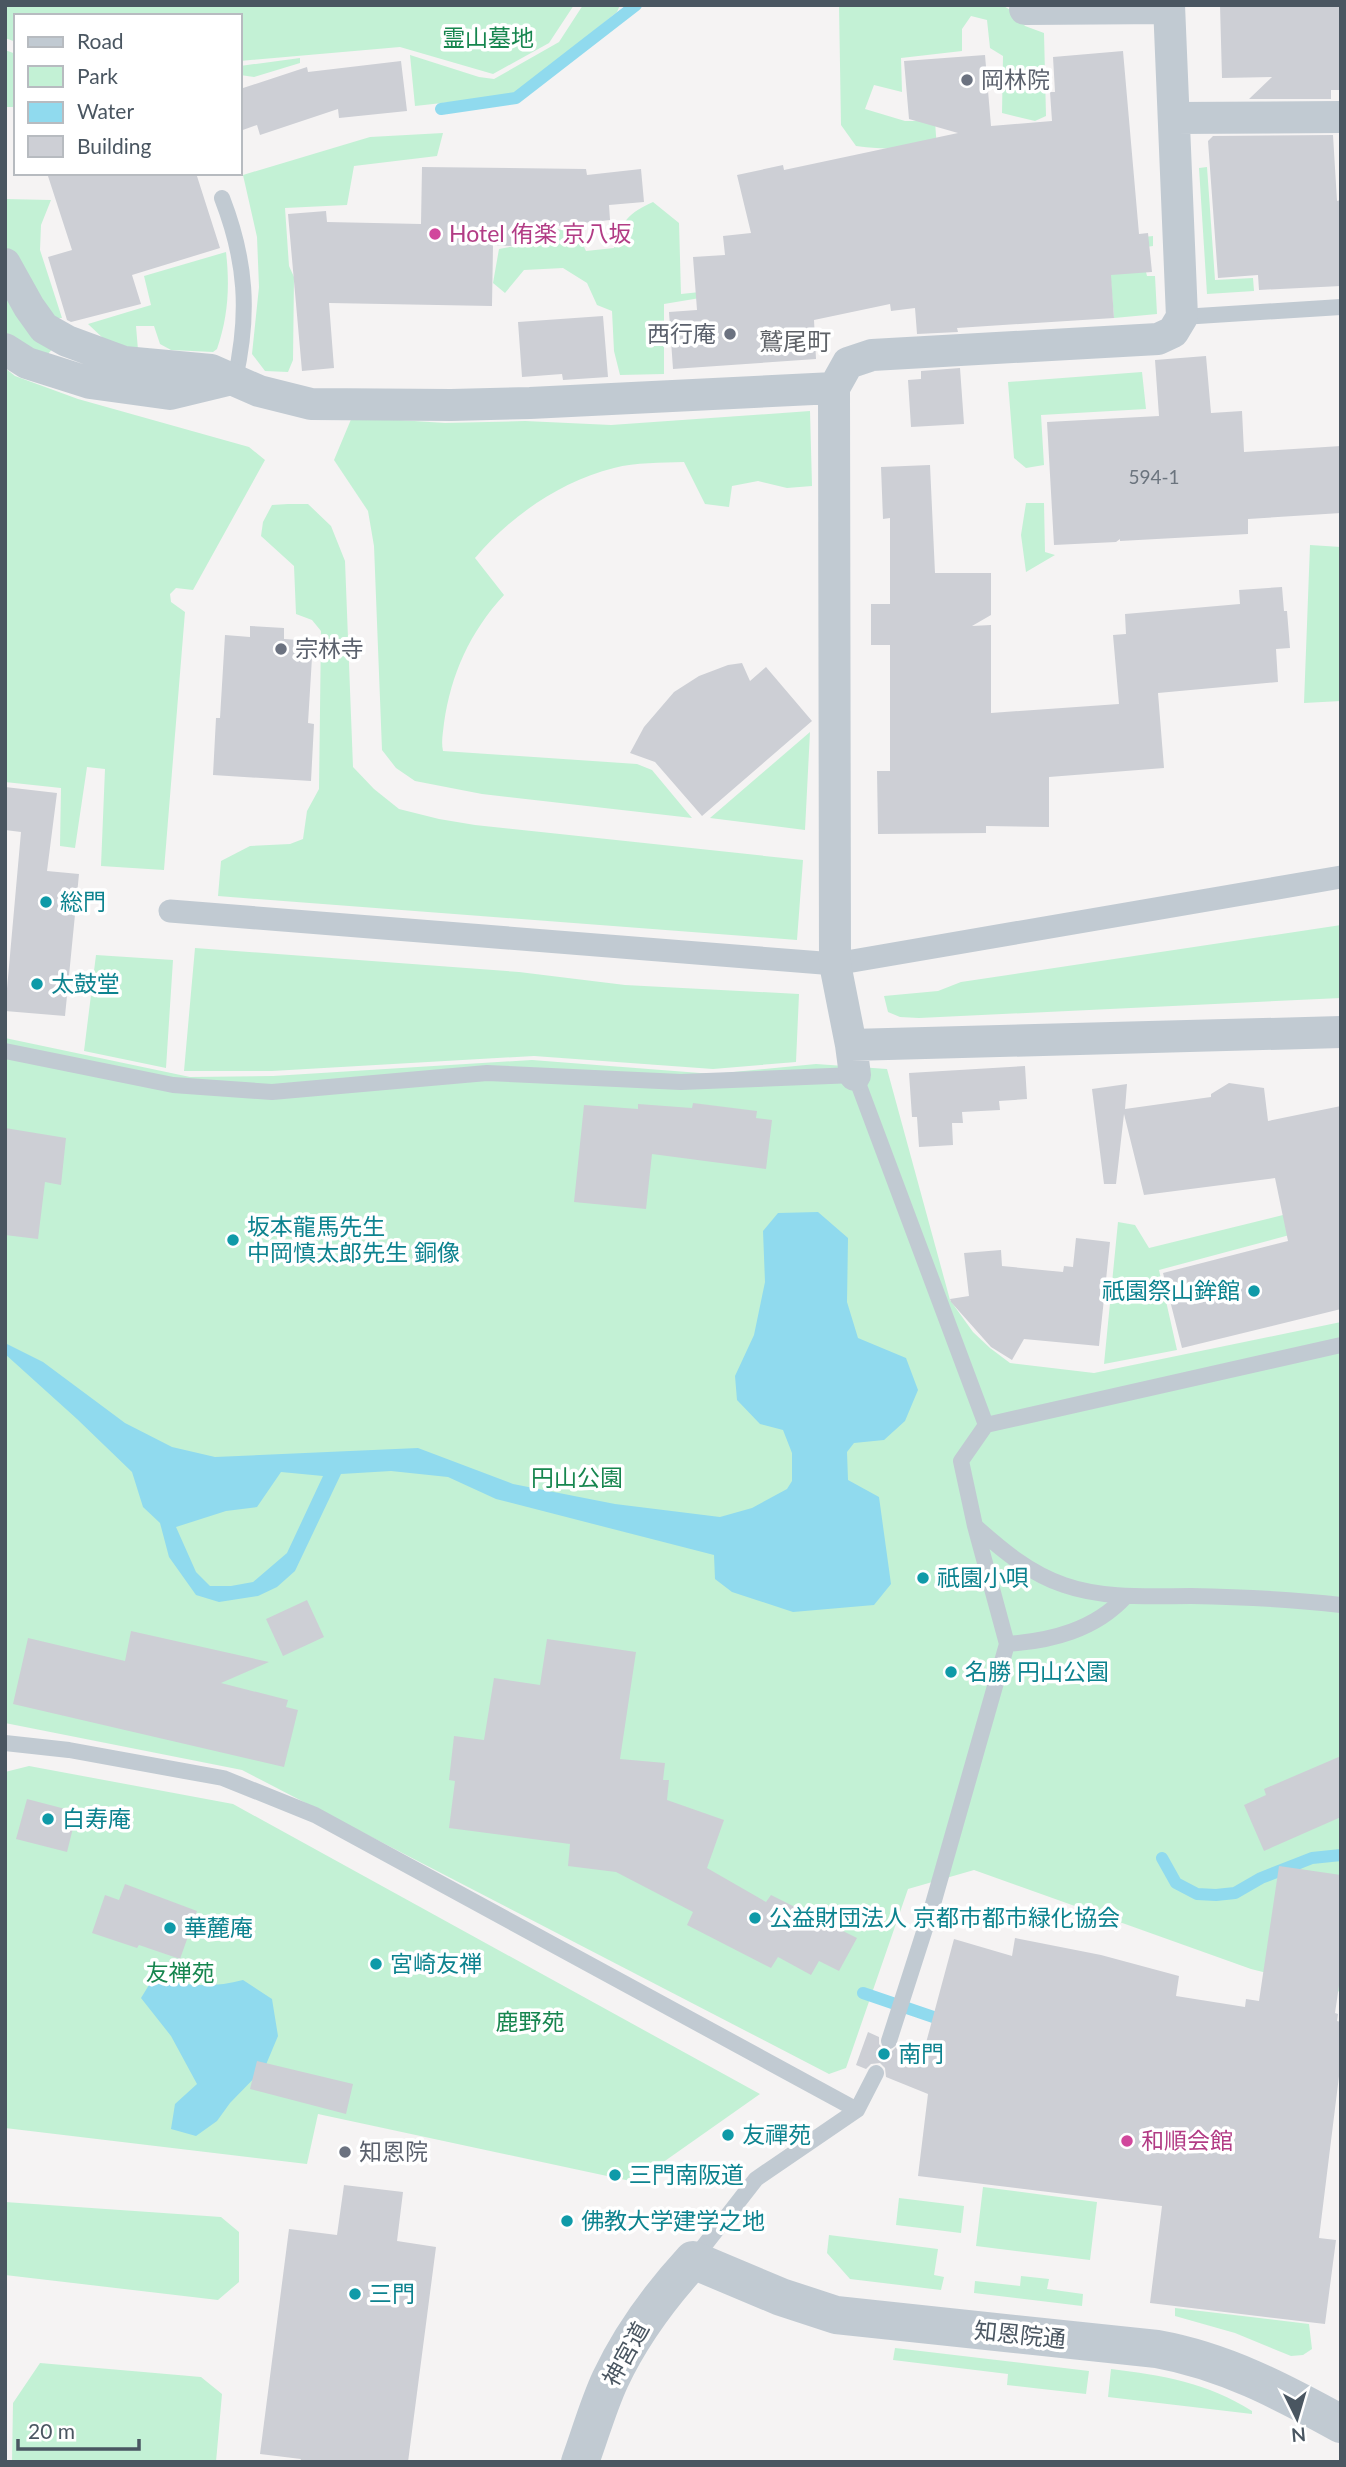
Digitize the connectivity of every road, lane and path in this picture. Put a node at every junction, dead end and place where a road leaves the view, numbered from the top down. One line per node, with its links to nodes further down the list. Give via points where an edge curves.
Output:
1 (1169, 7): 2 (street); 4 (street)
2 (1025, 9)
3 (1341, 117): 4 (street)
4 (1174, 118): 8 (street)
5 (222, 198): 10 (lane, via 236,238 243,281 244,324)
6 (5, 264): 10 (street, via 44,328 67,341 124,362 187,366)
7 (1341, 307): 8 (lane)
8 (1182, 317): 11 (street, via 1173,332 1158,339 872,355 848,363)
9 (5, 349): 10 (street, via 27,363 90,383 170,394)
10 (235, 379): 11 (street, via 259,391 311,404 517,403)
11 (834, 388): 14 (street)
12 (1341, 877): 14 (street)
13 (170, 911): 14 (street)
14 (835, 964): 17 (street)
15 (1341, 1032): 17 (street)
16 (5, 1051): 17 (lane, via 173,1085 272,1092 487,1073 681,1082)
17 (853, 1060): 19 (lane)
18 (1341, 1345): 19 (lane)
19 (986, 1425): 20 (lane, via 961,1461)
20 (975, 1526): 21 (lane, via 1008,1555 1044,1576 1084,1590); 23 (lane)
21 (1126, 1595): 22 (lane, via 1284,1598); 23 (lane, via 1113,1610 1073,1631)
22 (1341, 1605)
23 (1007, 1644): 25 (lane)
24 (5, 1743): 27 (lane, via 223,1778 315,1815)
25 (889, 2041)
26 (876, 2073): 27 (lane)
27 (858, 2110): 28 (lane, via 755,2179)
28 (693, 2260): 29 (street, 知恩院通, via 835,2315 1157,2349 1205,2360); 30 (street, 神宮道, via 660,2297 620,2360)
29 (1341, 2424)
30 (580, 2462)

